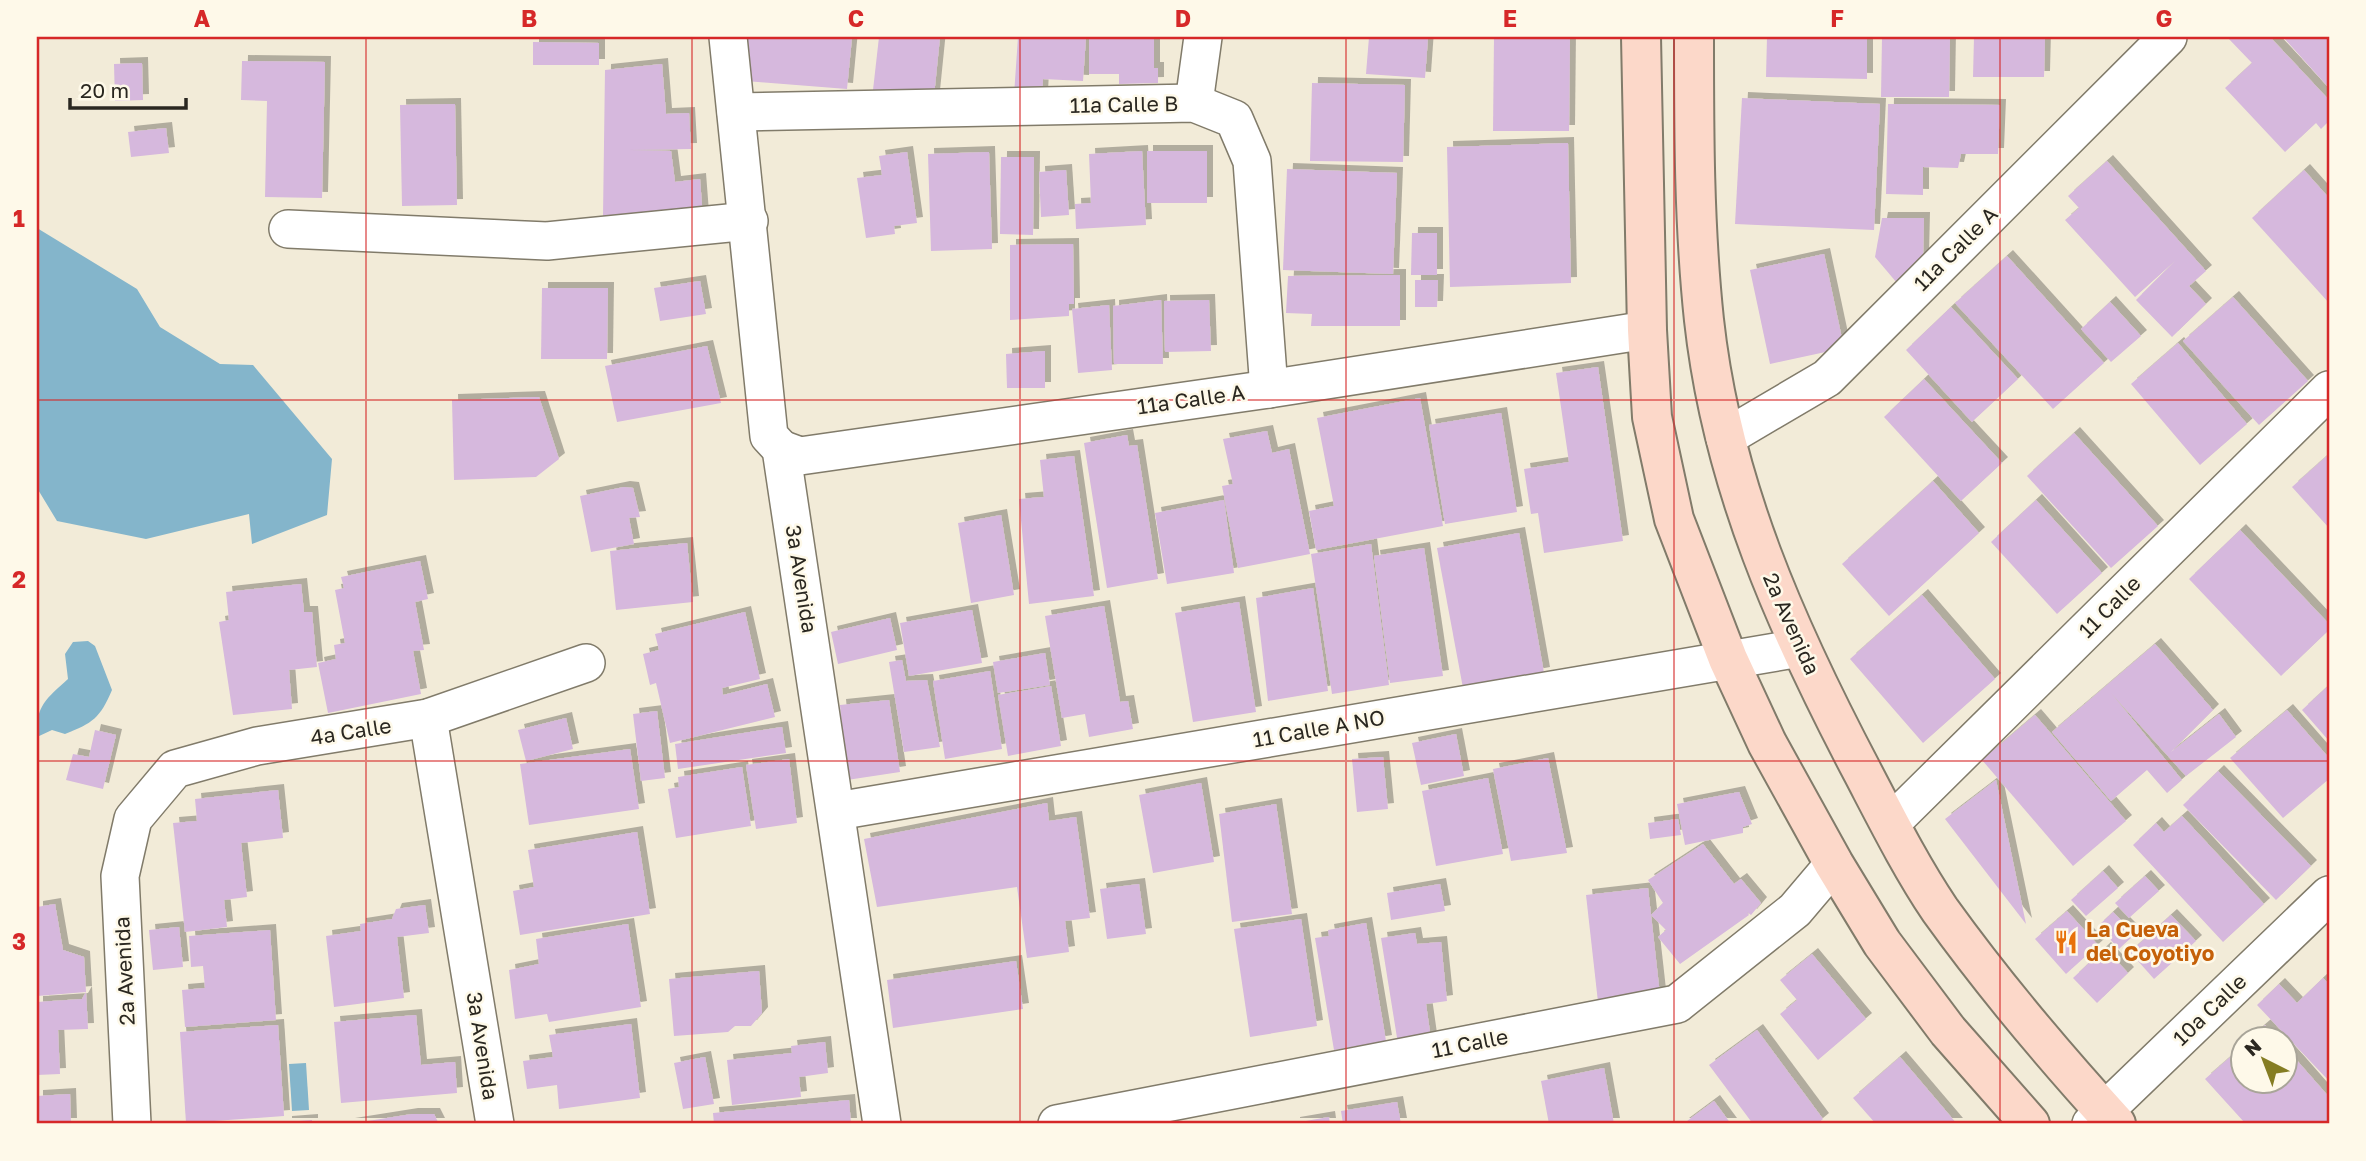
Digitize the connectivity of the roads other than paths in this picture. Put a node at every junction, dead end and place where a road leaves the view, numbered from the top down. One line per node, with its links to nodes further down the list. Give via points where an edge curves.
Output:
1 (729, 37): 7 (street, 3a Avenida)
2 (1203, 37): 6 (street)
3 (1641, 37): 10 (street)
4 (1694, 37): 13 (street, 2a Avenida, via 1694,166 1704,322)
5 (2168, 37): 13 (street, 11a Calle A, via 1827,378)
6 (1194, 103): 7 (street, 11a Calle B); 11 (street, 11a Calle B, via 1234,119 1252,161)
7 (736, 112): 8 (street, 3a Avenida)
8 (749, 220): 9 (street, via 547,241); 14 (street, 3a Avenida, via 769,436)
9 (288, 229)
10 (1647, 330): 11 (street, 11a Calle A); 16 (street, via 1652,417 1674,519)
11 (1269, 389): 14 (street, 11a Calle A, via 800,456)
12 (2329, 390): 21 (street, 11 Calle)
13 (1725, 438): 15 (street, 2a Avenida, via 1755,543)
14 (781, 449): 19 (street, 3a Avenida)
15 (1800, 648): 16 (street, 11 Calle A NO); 21 (street, 2a Avenida)
16 (1728, 659): 19 (street, 11 Calle A NO); 22 (street, via 1767,743)
17 (586, 663): 18 (street, 4a Calle)
18 (428, 718): 20 (street, 4a Calle, via 257,746 175,769); 26 (street, 3a Avenida)
19 (837, 811): 27 (street, 3a Avenida)
20 (133, 819): 25 (street, 2a Avenida, via 120,876)
21 (1890, 824): 24 (street, 2a Avenida, via 1939,908)
22 (1834, 864): 28 (street, 11 Calle, via 1795,910 1676,1004); 29 (street, via 1882,943 1948,1031)
23 (2329, 895): 24 (street, 10a Calle)
24 (2104, 1120)
25 (132, 1124)
26 (495, 1124)
27 (882, 1124)
28 (1056, 1124)
29 (2030, 1124)

